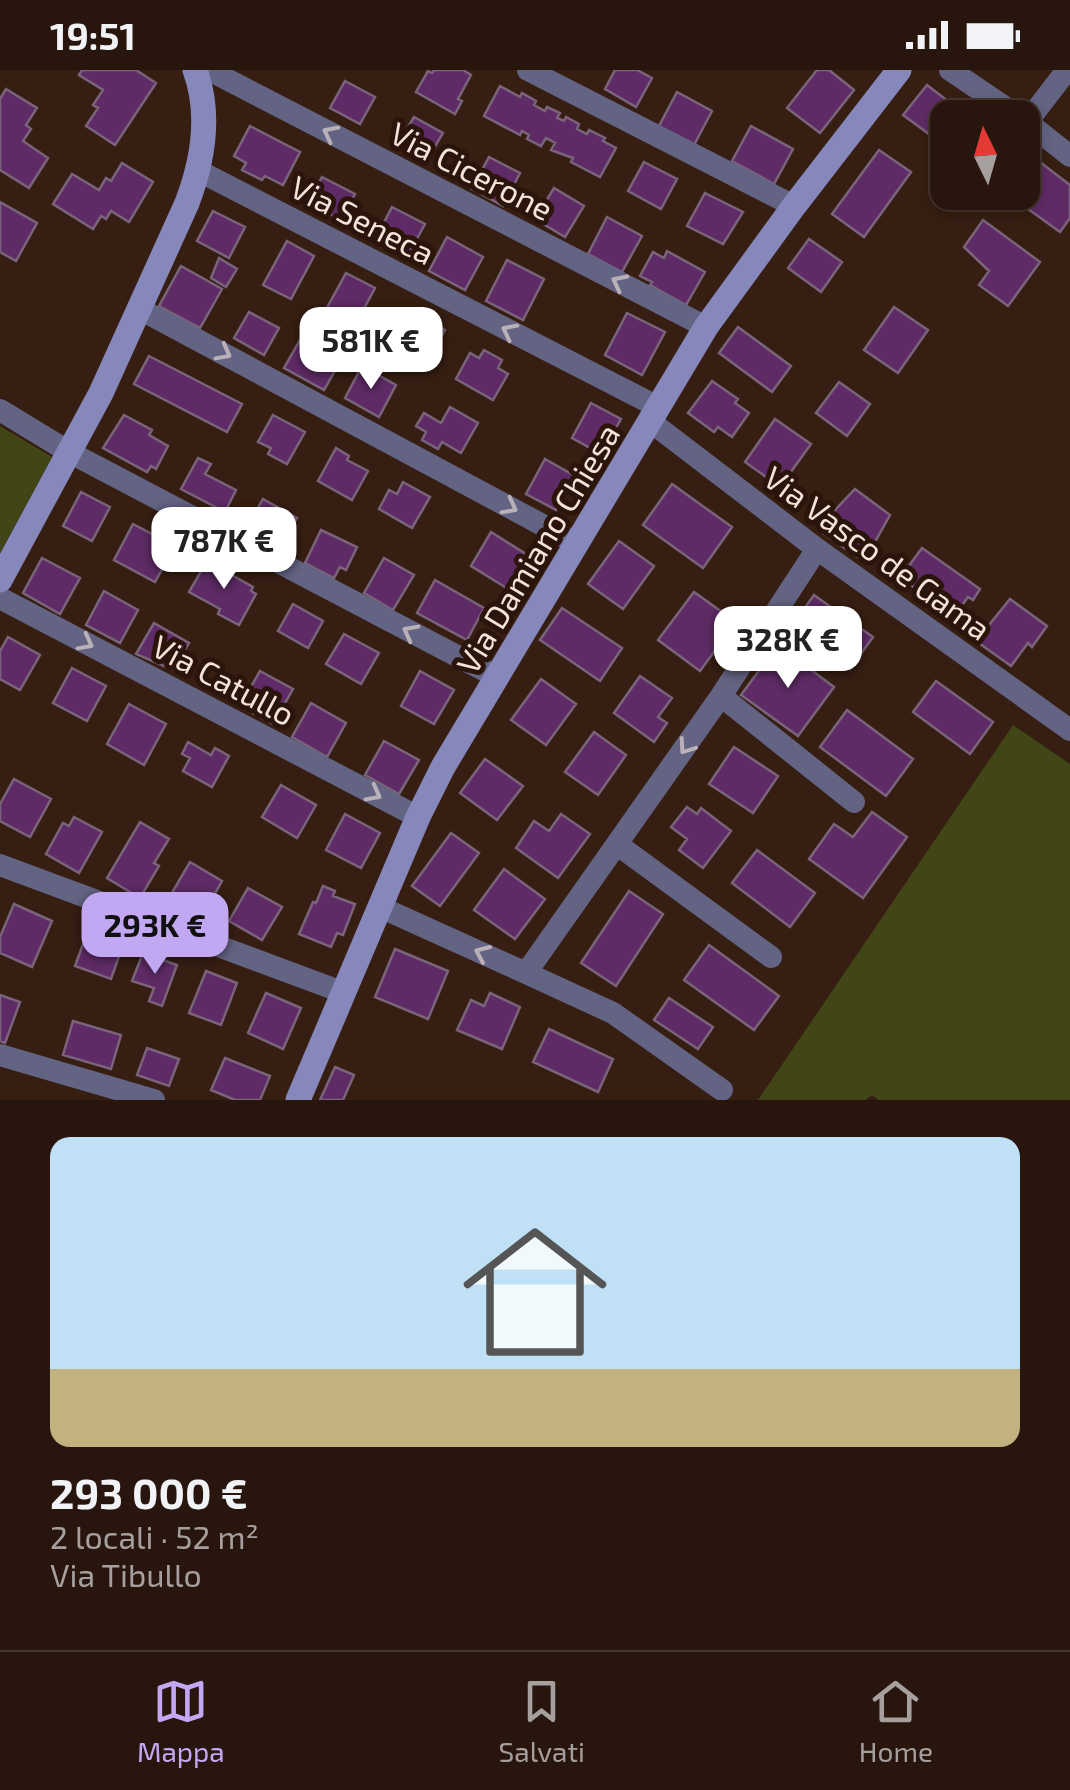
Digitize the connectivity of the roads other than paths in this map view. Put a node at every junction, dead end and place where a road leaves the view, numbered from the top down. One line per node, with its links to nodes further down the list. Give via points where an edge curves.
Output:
1 (194, 70): 11 (street, via 204,135)
2 (209, 70): 14 (street, Via Cicerone, one-way to 2)
3 (528, 70): 12 (street)
4 (950, 70): 7 (street)
5 (1067, 70): 8 (street)
6 (897, 71): 12 (street, Via Damiano Chiesa)
7 (995, 100)
8 (1040, 101)
9 (1040, 132): 10 (street)
10 (1070, 156)
11 (199, 171): 13 (street); 16 (street, Via Seneca, one-way to 11)
12 (794, 206): 14 (street, Via Damiano Chiesa)
13 (138, 308): 17 (street); 18 (street, one-way to 18)
14 (706, 327): 16 (street, Via Damiano Chiesa)
15 (0, 410): 17 (street)
16 (655, 415): 18 (street, Via Damiano Chiesa); 19 (street, Via Vasco de Gama)
17 (70, 452): 20 (street); 22 (street, one-way to 17)
18 (576, 543): 22 (street, Via Damiano Chiesa)
19 (817, 550): 23 (street); 24 (street, Via Vasco de Gama)
20 (0, 580)
21 (0, 598): 26 (street, Via Catullo, one-way to 26)
22 (496, 677): 26 (street, Via Damiano Chiesa)
23 (721, 696): 25 (street); 27 (street, one-way to 27)
24 (1070, 730)
25 (854, 802)
26 (418, 817): 29 (street, Via Damiano Chiesa)
27 (618, 846): 30 (street); 31 (street)
28 (0, 865): 32 (street)
29 (380, 907): 31 (street, one-way to 29); 32 (street, Via Damiano Chiesa)
30 (771, 957)
31 (526, 973): 34 (street, via 613,1013)
32 (342, 992): 36 (street, Via Damiano Chiesa)
33 (0, 1055): 35 (street)
34 (722, 1090)
35 (154, 1100)
36 (298, 1100)

